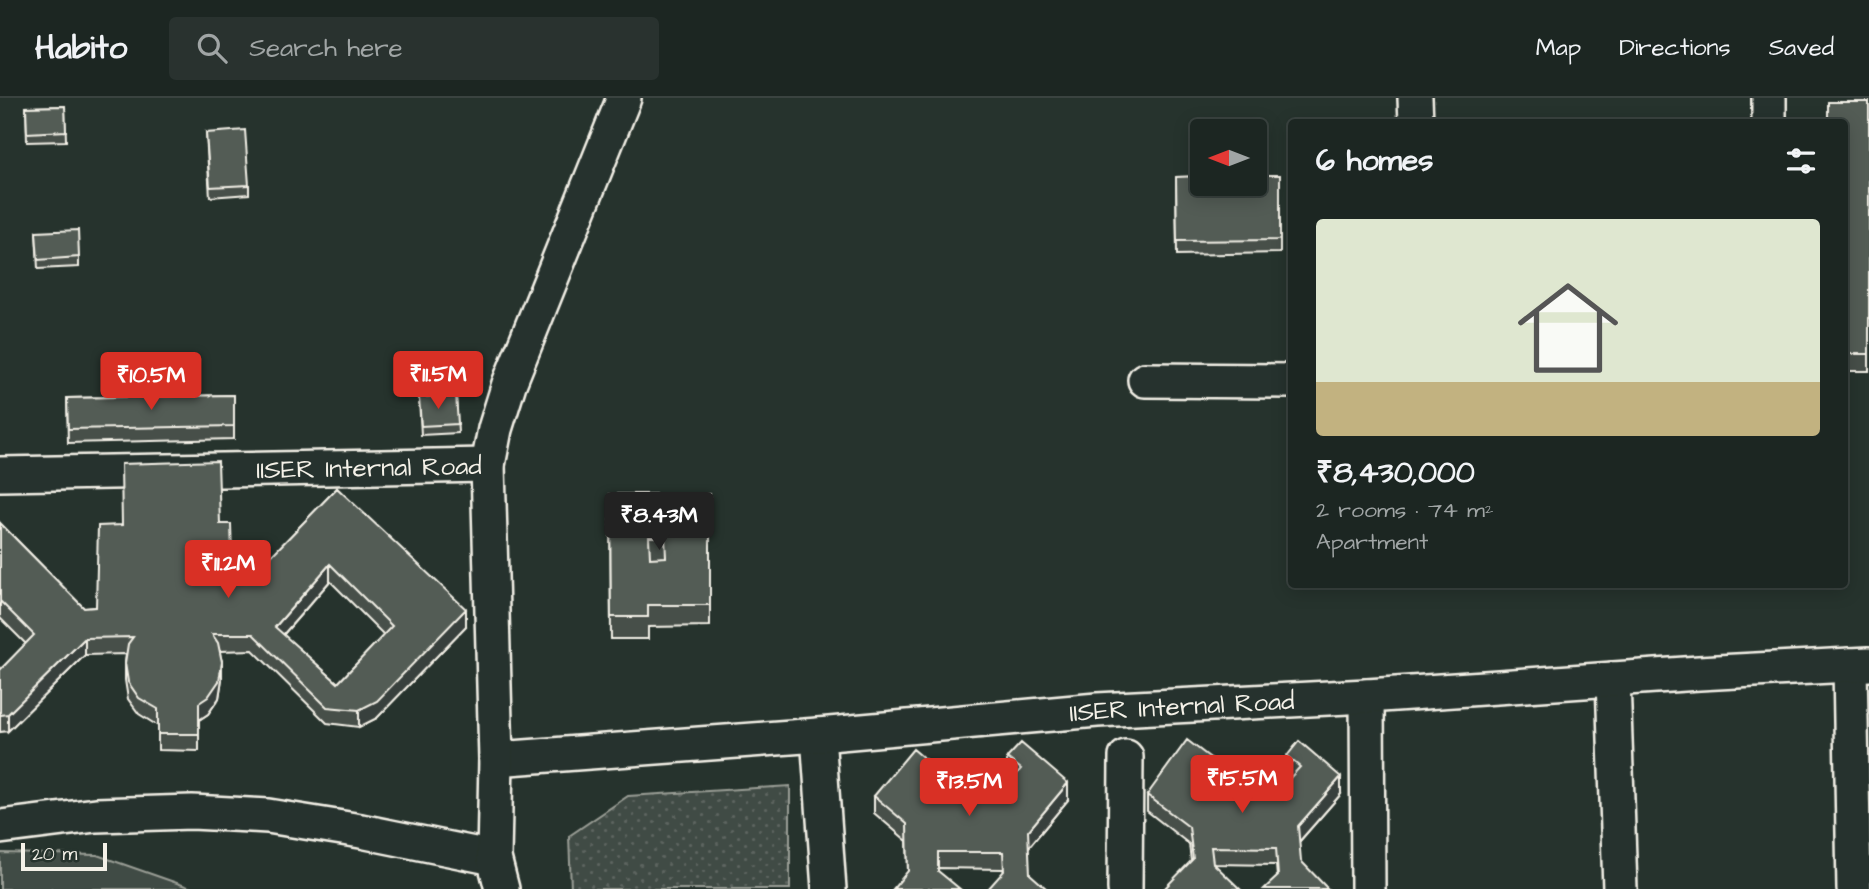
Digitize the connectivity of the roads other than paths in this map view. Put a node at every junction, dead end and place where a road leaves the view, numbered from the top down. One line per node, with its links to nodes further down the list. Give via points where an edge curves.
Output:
1 (624, 98): 8 (lane, via 509,384)
2 (1415, 98): 4 (lane)
3 (1769, 98): 5 (lane)
4 (1416, 119)
5 (1769, 119)
6 (1145, 380): 7 (lane)
7 (1288, 381)
8 (488, 465): 9 (lane, IISER Internal Road); 15 (lane, IISER Internal Road)
9 (0, 474)
10 (1860, 664): 11 (lane, IISER Internal Road); 22 (lane)
11 (1613, 679): 12 (lane, IISER Internal Road); 21 (lane)
12 (1367, 696): 13 (lane, IISER Internal Road, via 1097,710); 20 (lane)
13 (818, 736): 15 (lane, IISER Internal Road); 18 (lane)
14 (1126, 757): 19 (lane)
15 (496, 759): 17 (lane, IISER Internal Road)
16 (0, 827): 17 (lane, via 96,815 192,812 268,816 361,831)
17 (498, 874)
18 (829, 889)
19 (1125, 889)
20 (1368, 889)
21 (1620, 889)
22 (1854, 889)

